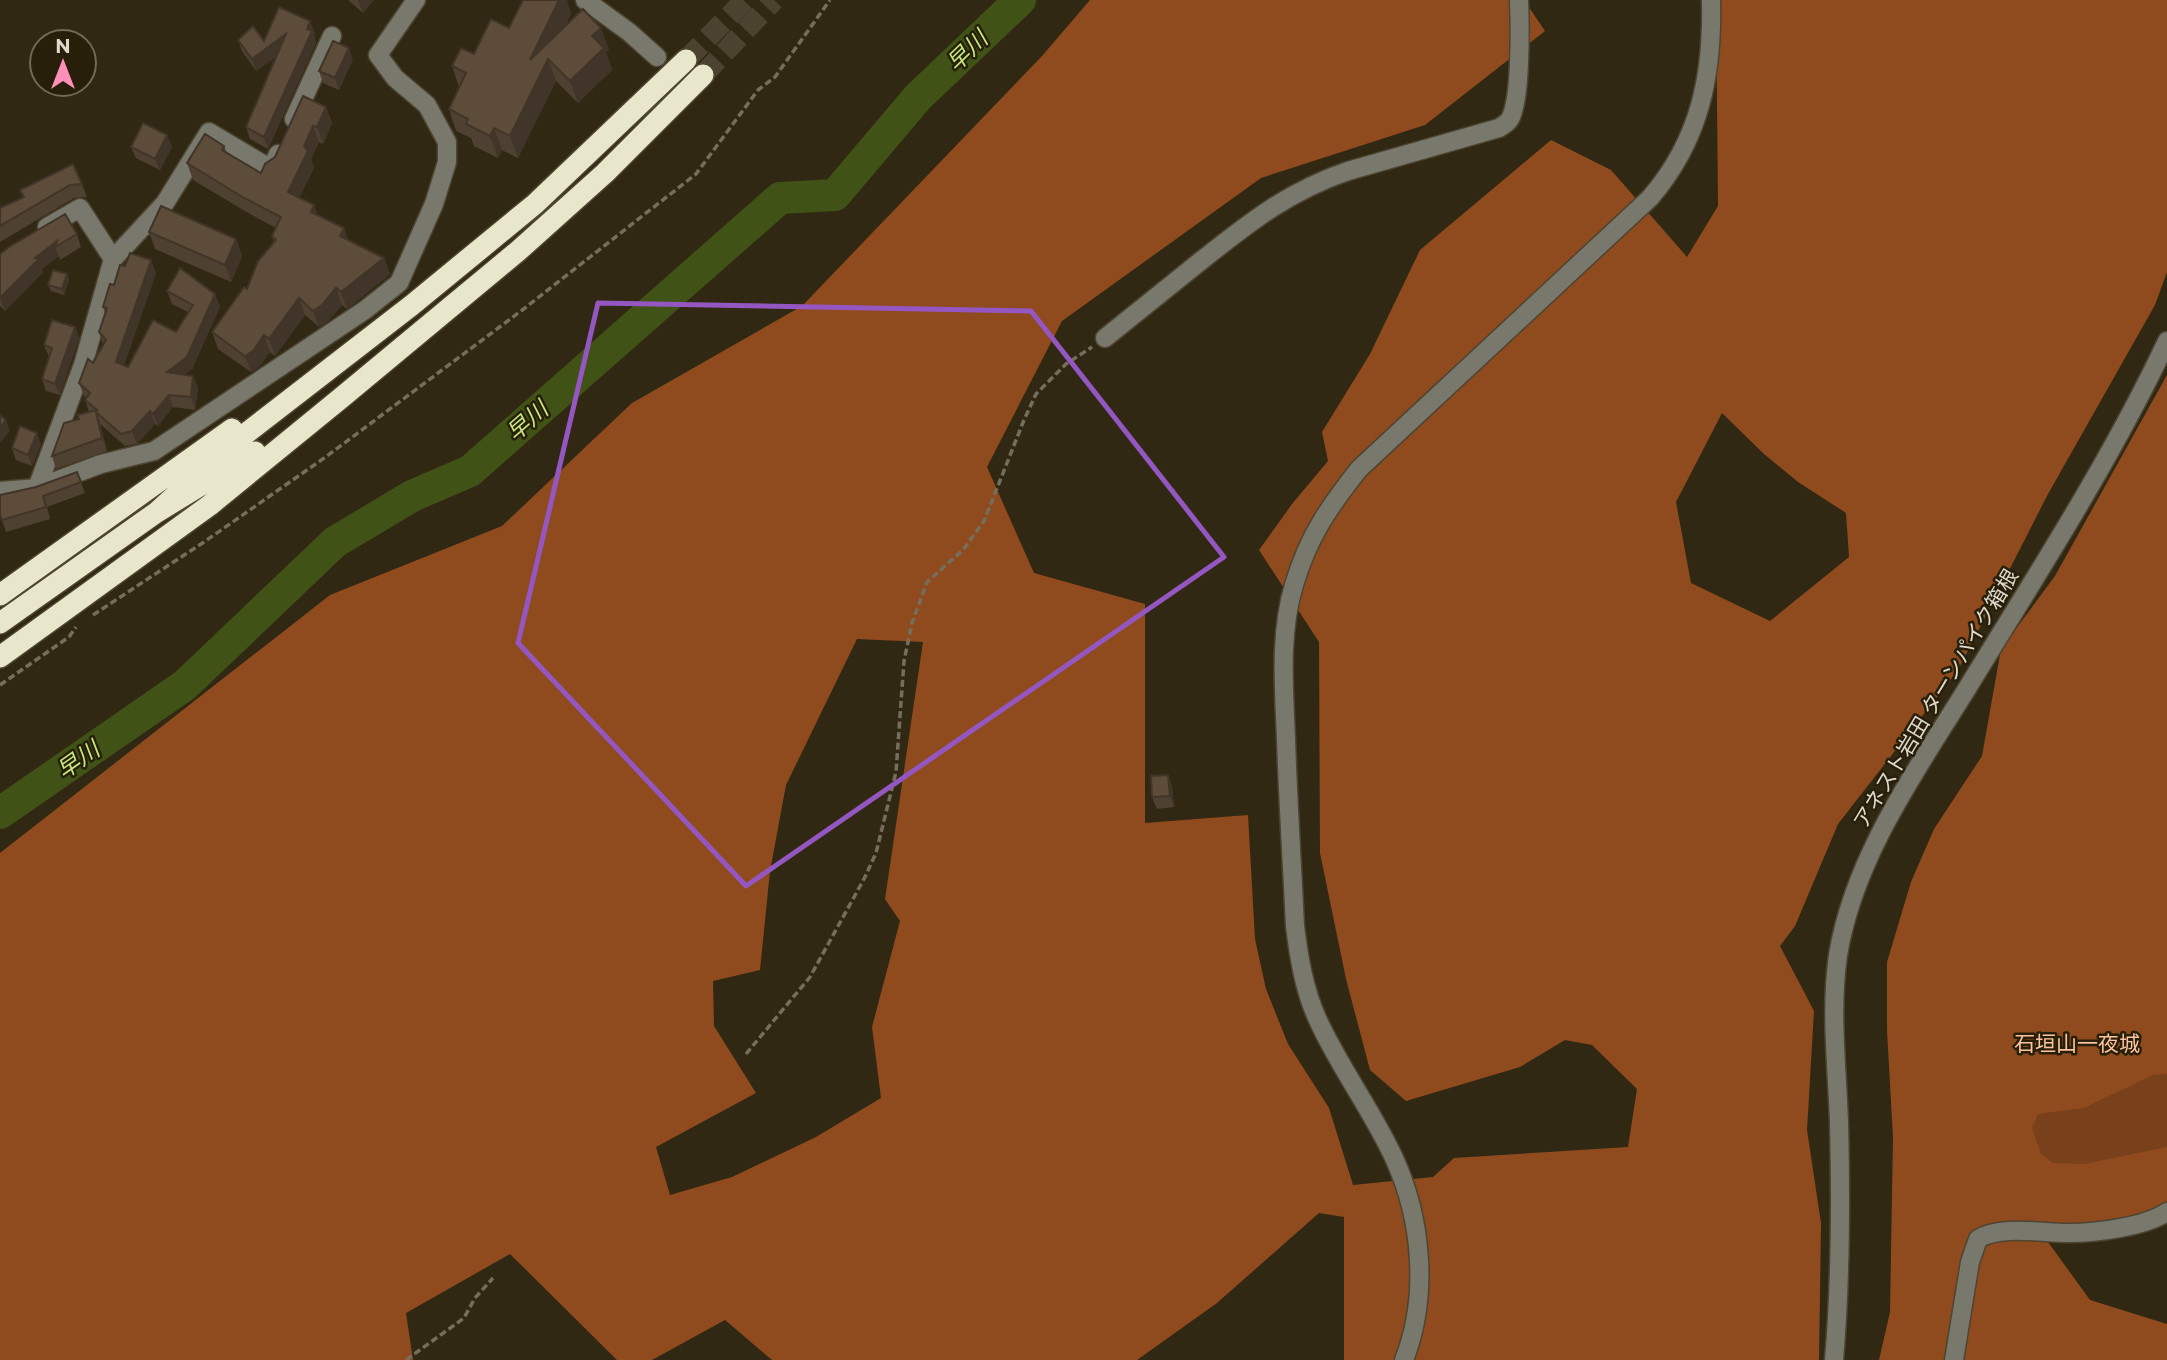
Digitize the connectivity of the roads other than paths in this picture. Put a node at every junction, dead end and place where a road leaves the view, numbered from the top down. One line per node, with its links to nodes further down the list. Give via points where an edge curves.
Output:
1 (416, 0): 15 (street, via 378,55 395,78 427,105 447,142 447,162 399,283 154,452 101,464)
2 (585, 0): 6 (street)
3 (1519, 0): 11 (street, via 1517,82 1507,124 1336,175 1285,198)
4 (1712, 0): 24 (street, via 1702,103 1667,177 1631,216 1359,469 1327,509 1310,544 1286,620 1284,671 1300,966 1317,1017 1393,1158 1413,1211 1419,1267 1417,1311)
5 (332, 36): 10 (street, via 271,169 209,132 165,203)
6 (657, 57)
7 (686, 60): 14 (highway, via 535,204)
8 (703, 75): 13 (highway, via 605,173)
9 (27, 239): 10 (street, via 80,208)
10 (113, 259): 15 (street, via 83,365)
11 (1105, 338)
12 (2167, 341): 25 (street, アネスト岩田 ターンパイク箱根, via 2106,461 1872,849 1849,909 1838,956 1835,1008 1842,1213)
13 (408, 343): 17 (highway, via 235,466); 22 (highway, via 210,505)
14 (330, 368): 17 (highway, via 226,449); 18 (highway, via 191,457)
15 (37, 488): 16 (street)
16 (0, 491)
17 (158, 512): 21 (highway)
18 (21, 578): 19 (highway); 20 (highway)
19 (0, 587)
20 (0, 595)
21 (0, 624)
22 (0, 657)
23 (2167, 1212): 26 (street, via 2147,1222 2085,1232 1995,1232 1978,1239)
24 (1404, 1360)
25 (1834, 1360)
26 (1954, 1360)

